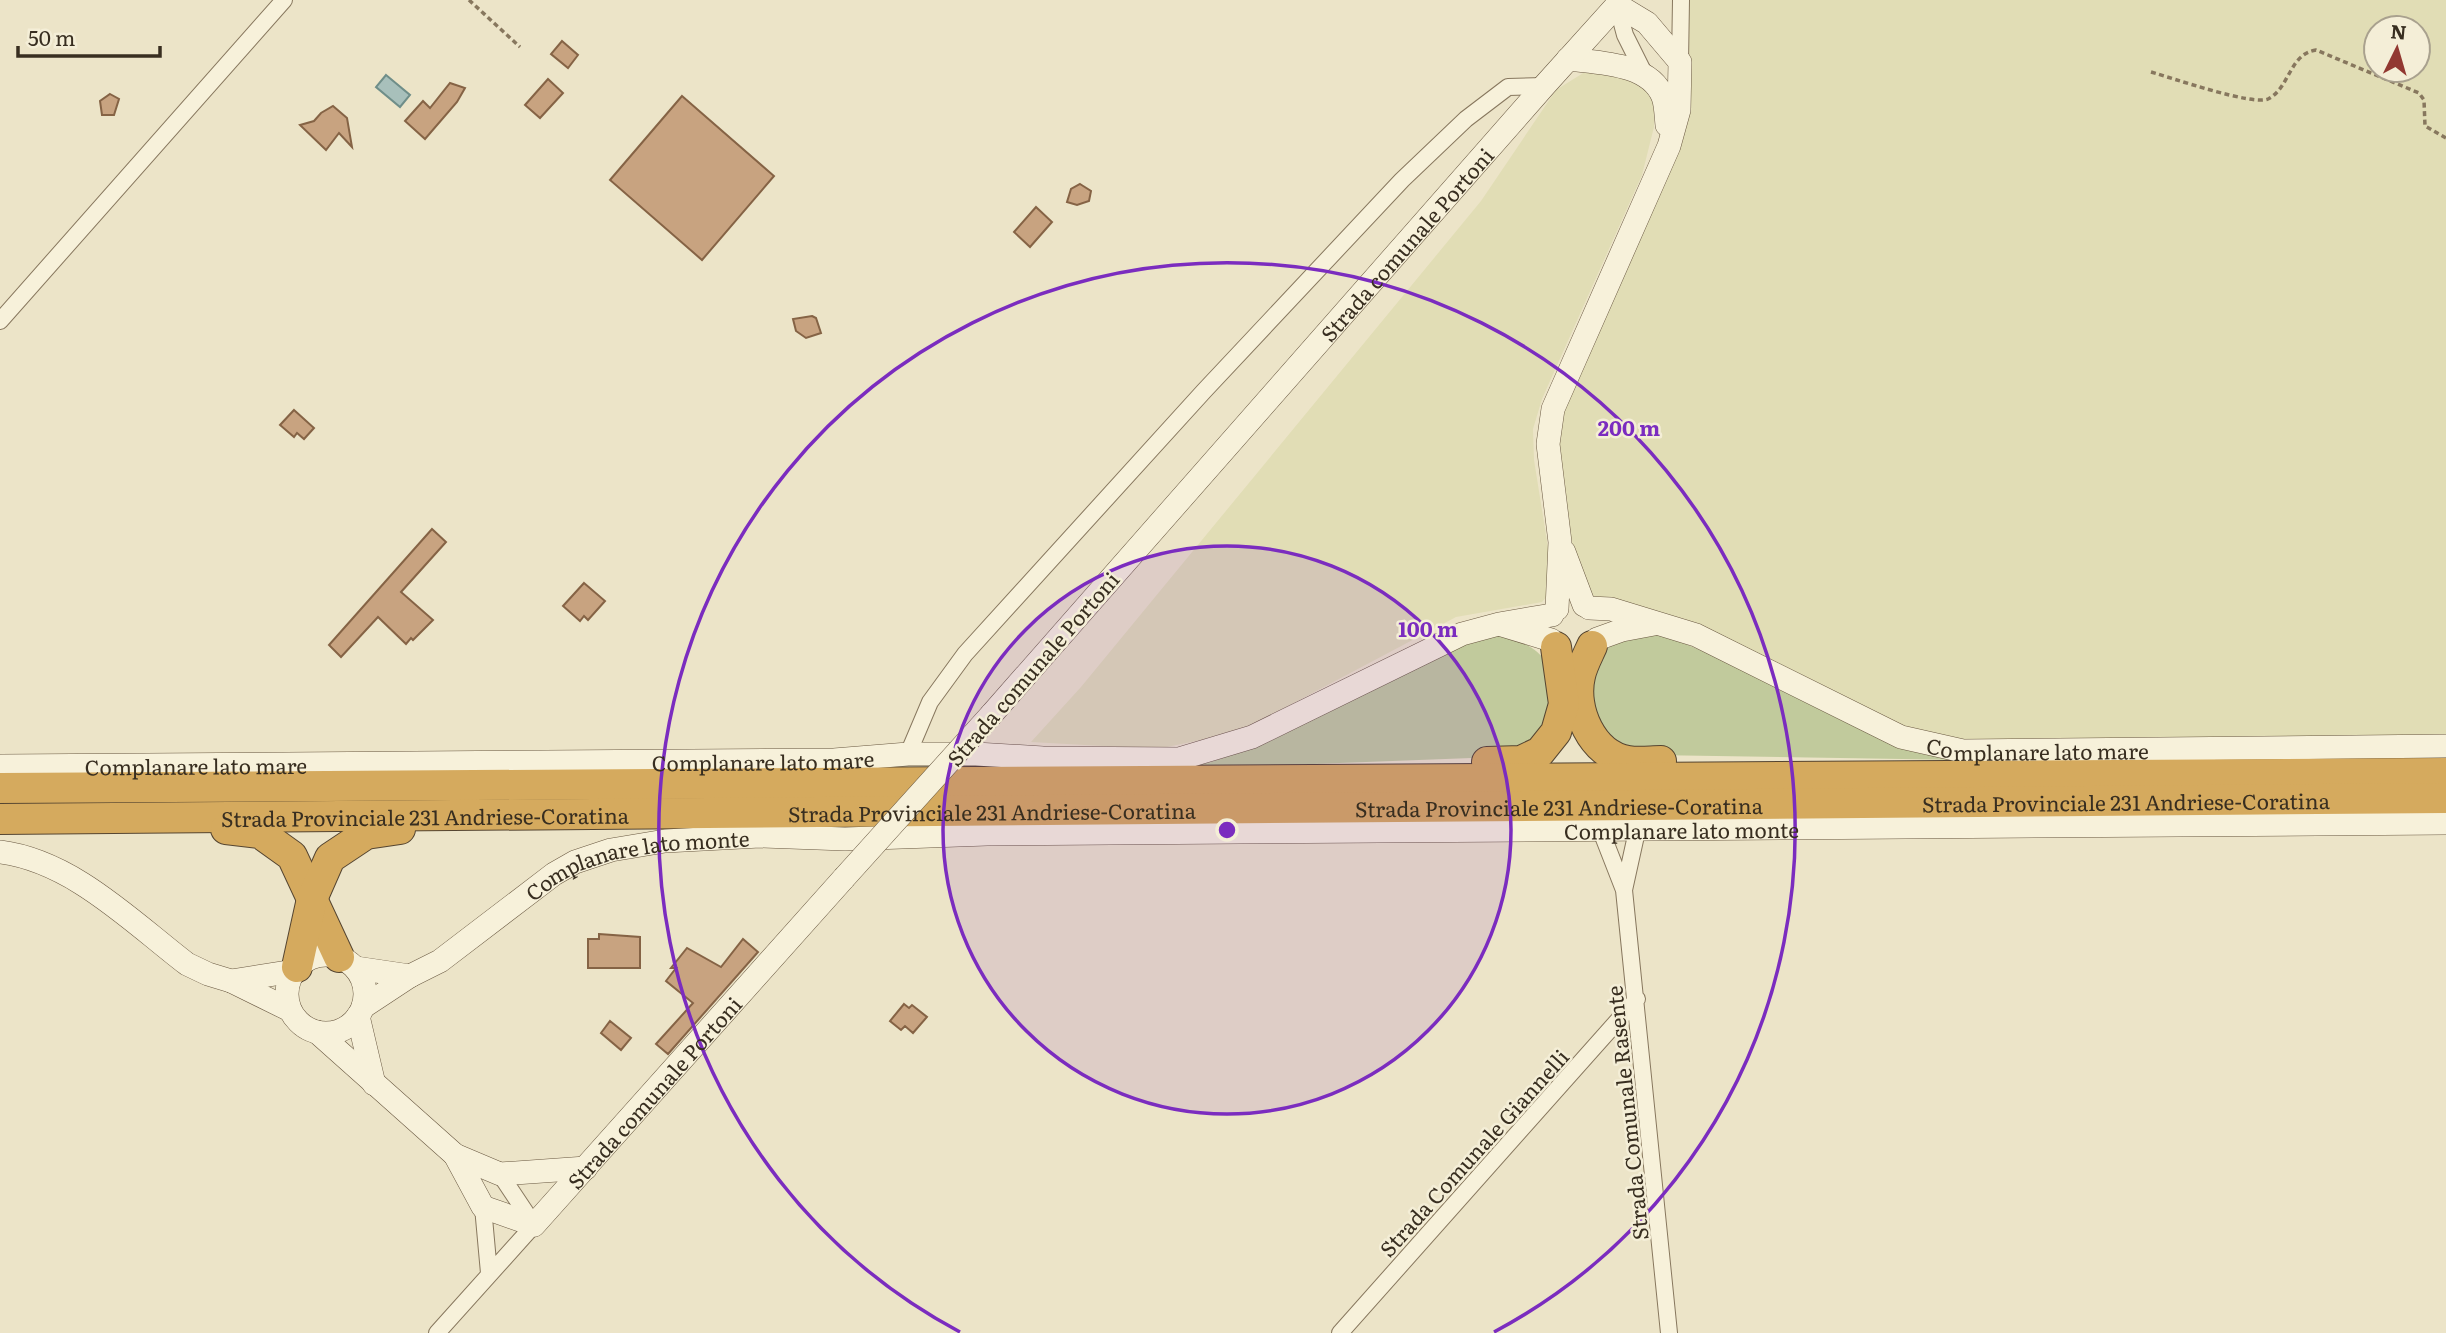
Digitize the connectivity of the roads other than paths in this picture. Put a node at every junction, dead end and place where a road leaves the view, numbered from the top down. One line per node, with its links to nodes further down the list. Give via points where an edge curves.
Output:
1 (284, 0): 9 (street)
2 (1681, 0): 5 (street)
3 (1620, 3): 4 (street, Strada comunale Portoni); 5 (street, via 1647,23); 6 (street, via 1625,35)
4 (1568, 60): 6 (street, via 1612,64); 7 (street, Strada comunale Portoni)
5 (1680, 62): 8 (street, via 1679,110)
6 (1645, 75): 8 (street, via 1663,96)
7 (1544, 86): 18 (street, via 1508,88 1466,119 1344,240 965,654 930,702); 44 (street, Strada comunale Portoni, bridge)
8 (1669, 146): 10 (street, via 1553,409 1548,444)
9 (0, 321)
10 (1560, 542): 11 (street); 12 (street)
11 (1587, 606): 12 (street, via 1570,603); 14 (street, Complanare lato mare); 16 (street, via 1598,618)
12 (1554, 612): 13 (street, Complanare lato mare); 15 (street, via 1549,623)
13 (1499, 624): 15 (street); 18 (street, Complanare lato mare, via 1462,634 1252,737 1195,755 1163,760)
14 (1657, 624): 16 (street, Complanare lato mare, via 1622,630); 17 (street, Complanare lato mare, via 1696,635 1901,737 1963,751)
15 (1554, 643): 16 (street, via 1570,653); 22 (highway, via 1564,704 1556,732 1540,752 1521,761 1382,766)
16 (1594, 643): 21 (highway, via 1580,676 1578,701 1586,727 1600,747 1627,761 1758,762)
17 (2446, 746)
18 (908, 754): 19 (street, Complanare lato mare, via 779,761)
19 (0, 766)
20 (2446, 773): 21 (highway, Strada Provinciale 231 Andriese-Coratina)
21 (1802, 778): 22 (highway, Strada Provinciale 231 Andriese-Coratina)
22 (1333, 781): 23 (highway, Strada Provinciale 231 Andriese-Coratina)
23 (0, 788)
24 (2446, 798): 25 (highway, Strada Provinciale 231 Andriese-Coratina)
25 (579, 814): 26 (highway, Strada Provinciale 231 Andriese-Coratina); 33 (highway, via 488,827 366,834 330,858)
26 (34, 818): 27 (highway, Strada Provinciale 231 Andriese-Coratina); 33 (highway, via 260,834 292,856)
27 (0, 819)
28 (2446, 823): 30 (street, Complanare lato monte)
29 (1601, 831): 30 (street, Complanare lato monte); 32 (street); 36 (street, Complanare lato monte, via 845,839 760,836 640,844 598,853 564,868 440,961)
30 (1637, 831): 32 (street)
31 (0, 852): 37 (street, via 29,857 68,874 187,964)
32 (1624, 890): 38 (street, Strada Comunale Rasente)
33 (312, 899): 34 (highway); 35 (highway)
34 (348, 962): 35 (street, via 317,955); 36 (street); 40 (street, via 365,987)
35 (295, 969): 37 (street); 39 (street, via 287,990)
36 (410, 976): 40 (street, Complanare lato monte)
37 (231, 981): 39 (street)
38 (1637, 999): 50 (street, Strada Comunale Giannelli); 51 (street, Strada Comunale Rasente)
39 (290, 1010): 41 (street, via 301,1024)
40 (361, 1012): 41 (street, via 335,1032); 42 (street)
41 (317, 1032): 42 (street)
42 (374, 1084): 43 (street)
43 (455, 1155): 45 (street); 46 (street)
44 (586, 1168): 45 (street); 47 (street, Strada comunale Portoni)
45 (500, 1174): 47 (street)
46 (483, 1207): 47 (street); 48 (street)
47 (534, 1225): 48 (street, Strada comunale Portoni)
48 (489, 1273): 49 (street, Strada comunale Portoni)
49 (437, 1333)
50 (1340, 1333)
51 (1669, 1333)

